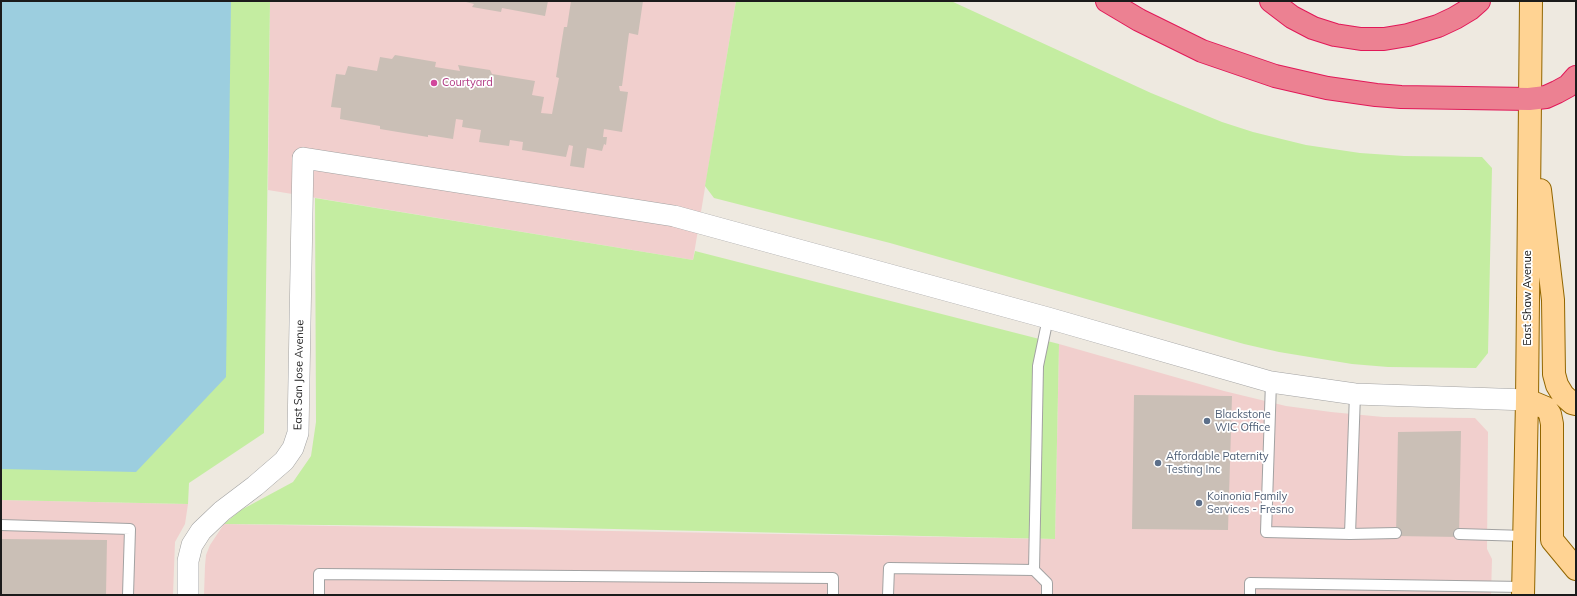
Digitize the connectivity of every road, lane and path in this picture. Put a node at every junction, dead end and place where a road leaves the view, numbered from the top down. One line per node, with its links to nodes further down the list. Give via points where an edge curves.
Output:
1 (1108, 1): 6 (highway, via 1139,20 1202,51 1301,83 1376,95)
2 (1271, 1): 3 (highway, via 1292,17 1313,28 1335,35 1384,39 1438,26 1470,9)
3 (1479, 1)
4 (1531, 1): 6 (main road, East Shaw Avenue)
5 (1576, 77): 6 (highway, via 1568,86 1557,92)
6 (1529, 100): 10 (main road, East Shaw Avenue); 11 (main road, via 1553,300 1554,374 1563,395)
7 (1048, 318): 8 (street); 18 (lane, via 1038,366); 21 (street, East San Jose Avenue, via 674,216 303,158 298,433 293,448 284,461 222,510 201,531 192,545 188,561)
8 (1271, 382): 9 (street); 14 (lane, via 1266,532)
9 (1355, 394): 10 (street); 14 (lane)
10 (1527, 400): 16 (main road, East Shaw Avenue); 17 (main road, via 1546,408 1550,414 1552,540)
11 (1576, 404)
12 (1, 525): 20 (lane, via 130,529)
13 (1396, 533): 14 (lane)
14 (1350, 534)
15 (1459, 534): 16 (lane)
16 (1525, 536): 19 (main road, East Shaw Avenue)
17 (1576, 569)
18 (1034, 570): 24 (lane, via 889,568); 25 (lane, via 1047,583)
19 (1524, 591): 26 (lane, via 1250,583)
20 (128, 595)
21 (188, 595)
22 (319, 595): 23 (lane, via 319,574 833,578)
23 (833, 595)
24 (888, 595)
25 (1047, 595)
26 (1250, 595)

